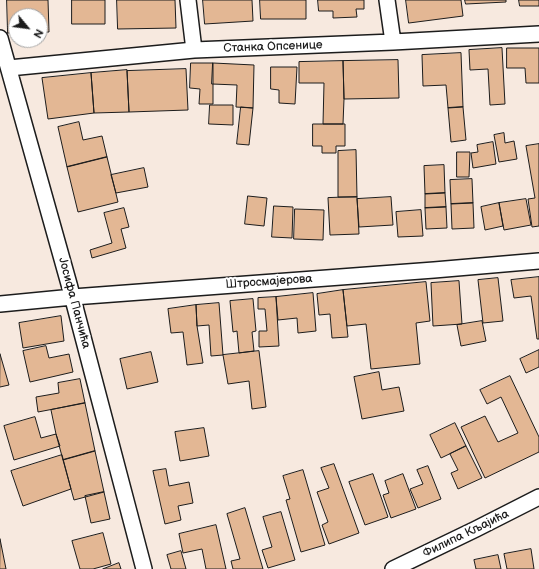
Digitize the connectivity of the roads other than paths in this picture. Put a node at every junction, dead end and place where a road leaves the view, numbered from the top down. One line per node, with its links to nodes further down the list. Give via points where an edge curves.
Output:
1 (188, 0): 6 (street)
2 (387, 0): 5 (street)
3 (539, 34): 5 (street, Станка Опсенице)
4 (0, 38): 7 (street, Јосифа Панчића)
5 (393, 42): 6 (street, Станка Опсенице)
6 (194, 50): 7 (street, Станка Опсенице)
7 (9, 68): 9 (street, Јосифа Панчића)
8 (539, 261): 9 (street, Штросмајерова)
9 (73, 297): 10 (street, Штросмајерова); 12 (street, Јосифа Панчића)
10 (0, 304)
11 (539, 498): 13 (street, Филипа Кљајића)
12 (144, 569)
13 (393, 569)

